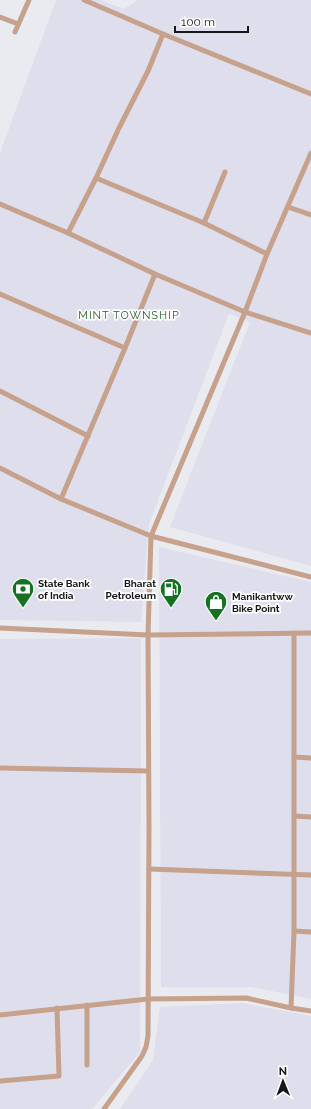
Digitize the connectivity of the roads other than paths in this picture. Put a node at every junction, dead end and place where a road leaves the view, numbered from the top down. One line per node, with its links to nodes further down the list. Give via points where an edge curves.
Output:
1 (29, 0): 4 (street)
2 (84, 0): 6 (street)
3 (0, 17): 4 (street)
4 (18, 24): 5 (street)
5 (14, 32)
6 (163, 34): 7 (street); 10 (street, via 148,71)
7 (311, 94)
8 (311, 153): 12 (street)
9 (225, 172): 14 (street)
10 (96, 178): 14 (street); 15 (street)
11 (0, 204): 15 (street)
12 (288, 207): 13 (street); 16 (street)
13 (311, 215)
14 (204, 224): 16 (street)
15 (68, 233): 17 (street)
16 (267, 254): 19 (street)
17 (155, 274): 19 (street); 21 (street)
18 (0, 294): 21 (street)
19 (244, 312): 20 (street); 26 (street)
20 (311, 333)
21 (125, 348): 23 (street)
22 (0, 391): 23 (street)
23 (88, 436): 25 (street)
24 (0, 468): 25 (street)
25 (61, 499): 26 (street)
26 (151, 536): 27 (street); 31 (street)
27 (311, 577)
28 (0, 628): 31 (street)
29 (294, 633): 30 (street); 31 (street); 32 (street)
30 (311, 633)
31 (148, 635): 35 (street)
32 (294, 758): 33 (street); 36 (street)
33 (311, 758)
34 (0, 768): 35 (street)
35 (148, 772): 38 (street)
36 (294, 816): 37 (street); 39 (street)
37 (311, 817)
38 (149, 869): 39 (street); 43 (street)
39 (294, 874): 40 (street); 41 (street)
40 (311, 875)
41 (294, 931): 42 (street); 46 (street)
42 (311, 932)
43 (148, 999): 44 (street); 46 (street, via 246,998); 51 (street, via 146,1047)
44 (87, 1006): 45 (street); 49 (street)
45 (57, 1008): 48 (street); 50 (street, via 59,1076)
46 (291, 1008): 47 (street)
47 (311, 1011)
48 (0, 1015)
49 (87, 1065)
50 (0, 1081)
51 (104, 1109)

